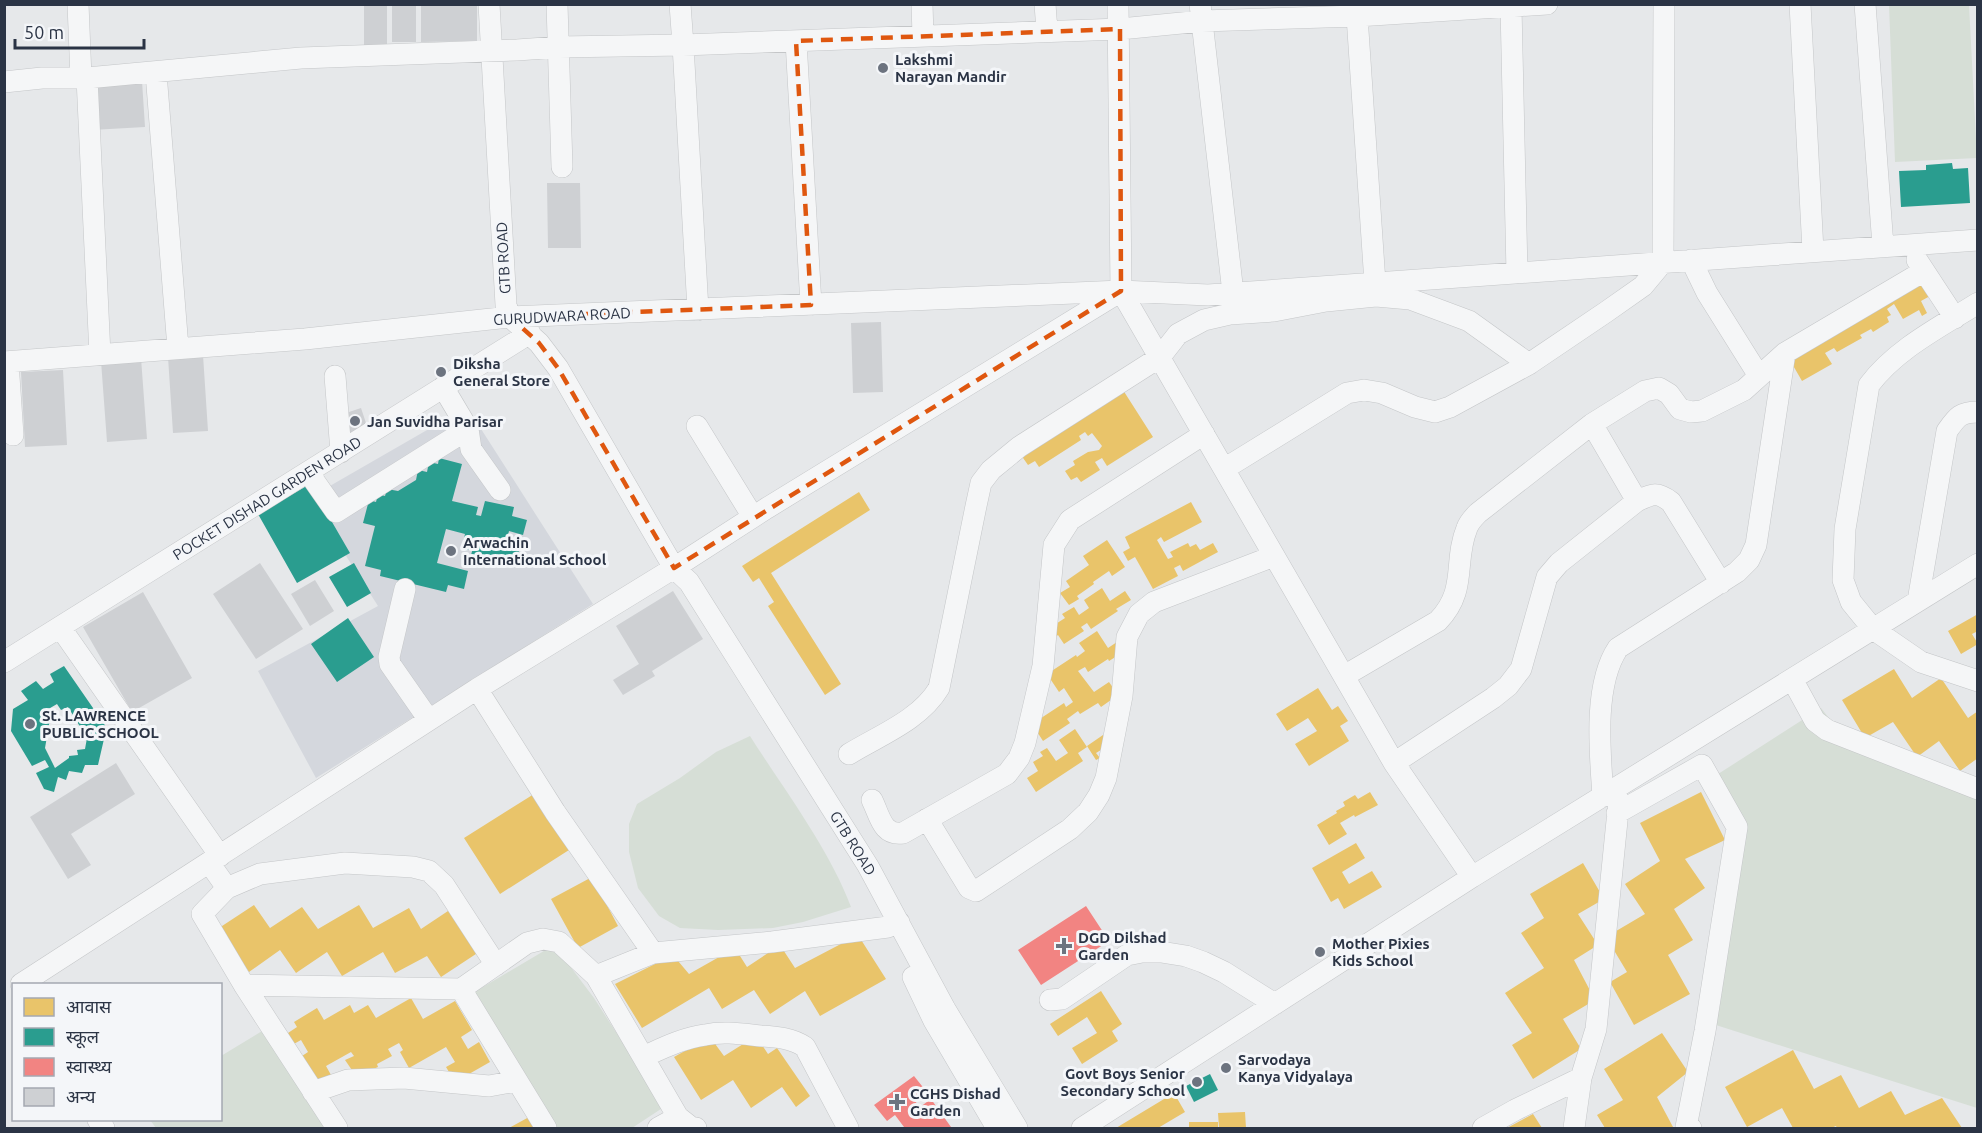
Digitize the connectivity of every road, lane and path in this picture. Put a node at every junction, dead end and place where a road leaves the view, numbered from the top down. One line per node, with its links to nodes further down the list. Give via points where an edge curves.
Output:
1 (78, 4): 25 (street)
2 (489, 4): 23 (street, GTB ROAD)
3 (557, 4): 22 (street)
4 (680, 4): 21 (street)
5 (922, 4): 19 (street)
6 (1045, 4): 18 (street)
7 (1118, 4): 17 (street)
8 (1664, 4): 33 (street)
9 (1800, 4): 31 (street)
10 (1865, 4): 30 (street)
11 (1546, 5): 12 (street)
12 (1511, 7): 13 (street); 35 (street)
13 (1386, 9): 16 (street)
14 (1295, 11): 15 (street); 16 (street)
15 (1201, 13): 17 (street); 38 (street)
16 (1357, 16): 36 (street)
17 (1120, 29): 18 (street); 37 (street)
18 (1047, 31): 19 (street)
19 (923, 36): 20 (street)
20 (796, 41): 21 (street); 40 (street)
21 (683, 45): 22 (street); 41 (street)
22 (559, 47): 23 (street); 27 (street)
23 (491, 51): 24 (street, via 302,58); 42 (street, GTB ROAD, via 506,305)
24 (156, 73): 25 (street); 45 (street)
25 (84, 78): 26 (street); 47 (street)
26 (4, 82)
27 (562, 167)
28 (1977, 240): 29 (street, GURUDWARA ROAD)
29 (1907, 245): 30 (street, GURUDWARA ROAD); 34 (street)
30 (1882, 246): 31 (street, GURUDWARA ROAD)
31 (1813, 251): 32 (street, GURUDWARA ROAD)
32 (1691, 260): 33 (street, GURUDWARA ROAD); 52 (street)
33 (1663, 262): 35 (street, GURUDWARA ROAD); 50 (street, via 1643,286)
34 (1924, 271): 43 (street); 46 (street)
35 (1517, 273): 36 (street, GURUDWARA ROAD)
36 (1375, 283): 38 (street, GURUDWARA ROAD)
37 (1121, 291): 38 (street, GURUDWARA ROAD); 40 (street, GURUDWARA ROAD); 48 (street); 65 (street)
38 (1233, 293)
39 (1977, 303): 43 (street)
40 (811, 305): 41 (street, GURUDWARA ROAD)
41 (698, 310): 42 (street, GURUDWARA ROAD)
42 (510, 317): 44 (street, GTB ROAD); 45 (street, GURUDWARA ROAD)
43 (1954, 318): 73 (street, via 1911,345 1880,370 1869,386 1843,556 1844,580 1851,602)
44 (530, 333): 53 (street, POCKET DISHAD GARDEN ROAD); 68 (street, GTB ROAD, via 558,368)
45 (178, 348): 47 (street, GURUDWARA ROAD)
46 (1785, 353): 52 (street); 69 (street, via 1756,545 1749,560)
47 (100, 354): 49 (street, GURUDWARA ROAD)
48 (1160, 357): 50 (street, via 1179,334 1204,320 1376,296 1410,299 1469,321); 58 (street); 80 (street, via 1019,447 991,470 981,483 939,688 918,713)
49 (6, 362): 59 (street)
50 (1529, 364): 61 (street, via 1435,412 1382,393 1347,393)
51 (335, 376): 60 (street)
52 (1759, 376): 55 (street, via 1743,390 1702,411 1680,409 1659,388 1645,391)
53 (443, 387): 57 (street); 60 (street, POCKET DISHAD GARDEN ROAD)
54 (1977, 412): 71 (street, via 1966,412 1956,418 1947,431)
55 (1592, 424): 64 (street); 75 (street, via 1478,513 1467,526 1449,610 1438,621)
56 (698, 426): 65 (street)
57 (468, 429): 62 (street, via 336,512); 63 (street, via 471,449)
58 (1204, 434): 61 (street); 86 (street, via 1070,520 1061,531 1054,545 1043,666 1019,758 1007,774)
59 (13, 435)
60 (341, 452): 62 (street, POCKET DISHAD GARDEN ROAD)
61 (1224, 469): 66 (street)
62 (308, 472): 72 (street, POCKET DISHAD GARDEN ROAD)
63 (500, 490)
64 (1637, 501): 69 (street, via 1651,494 1662,495 1671,502); 81 (street, via 1547,577 1521,669 1509,686)
65 (753, 517): 68 (street)
66 (1274, 556): 75 (street); 86 (street, via 1154,602 1139,614 1127,637 1122,696 1106,778 1088,812 1070,829 976,891 969,888)
67 (1977, 564): 71 (street)
68 (674, 568): 78 (street); 90 (street, GTB ROAD, via 678,588 862,870)
69 (1721, 583): 83 (street, via 1618,648 1611,658 1599,746)
70 (405, 589): 79 (street, via 390,664)
71 (1918, 601): 73 (street)
72 (60, 627): 74 (street, POCKET DISHAD GARDEN ROAD); 87 (street)
73 (1874, 629): 76 (street); 77 (street, via 1921,662)
74 (4, 662)
75 (1344, 676): 81 (street)
76 (1792, 679): 82 (street, via 1815,721 1827,730); 83 (street)
77 (1977, 681)
78 (477, 689): 79 (street); 91 (street, via 555,813)
79 (429, 720): 87 (street)
80 (849, 754)
81 (1394, 763): 88 (street)
82 (1977, 789)
83 (1612, 791): 85 (street); 88 (street)
84 (872, 800): 86 (street, via 886,830 894,834)
85 (1617, 813): 100 (street, via 1596,1029); 114 (street, via 1702,765 1737,827)
86 (927, 819)
87 (215, 860): 89 (street); 94 (street)
88 (1472, 877): 98 (street)
89 (227, 888): 92 (street, via 260,874 345,863 429,871 444,885); 95 (street, via 202,914)
90 (893, 925): 91 (street); 109 (street, GTB ROAD, via 934,1021); 110 (street, GTB ROAD)
91 (653, 953): 93 (street)
92 (496, 965): 93 (street, via 527,943 543,939 559,942); 96 (street)
93 (596, 976): 99 (street)
94 (23, 983)
95 (244, 985): 96 (street); 102 (street)
96 (461, 989): 101 (street)
97 (1050, 1000): 98 (street, via 1062,999 1127,955 1161,952 1203,962)
98 (1275, 1004): 111 (street)
99 (643, 1057): 103 (street); 108 (street, via 707,1034 797,1041 805,1047)
100 (1581, 1078): 112 (street); 113 (street)
101 (516, 1081): 102 (street, via 489,1086 404,1078 348,1080); 105 (street)
102 (313, 1092): 104 (street)
103 (678, 1117): 106 (street); 107 (street)
104 (337, 1128)
105 (546, 1128)
106 (658, 1128)
107 (696, 1128)
108 (848, 1128)
109 (997, 1128)
110 (1017, 1128)
111 (1082, 1128)
112 (1483, 1128)
113 (1574, 1128)
114 (1688, 1128)

